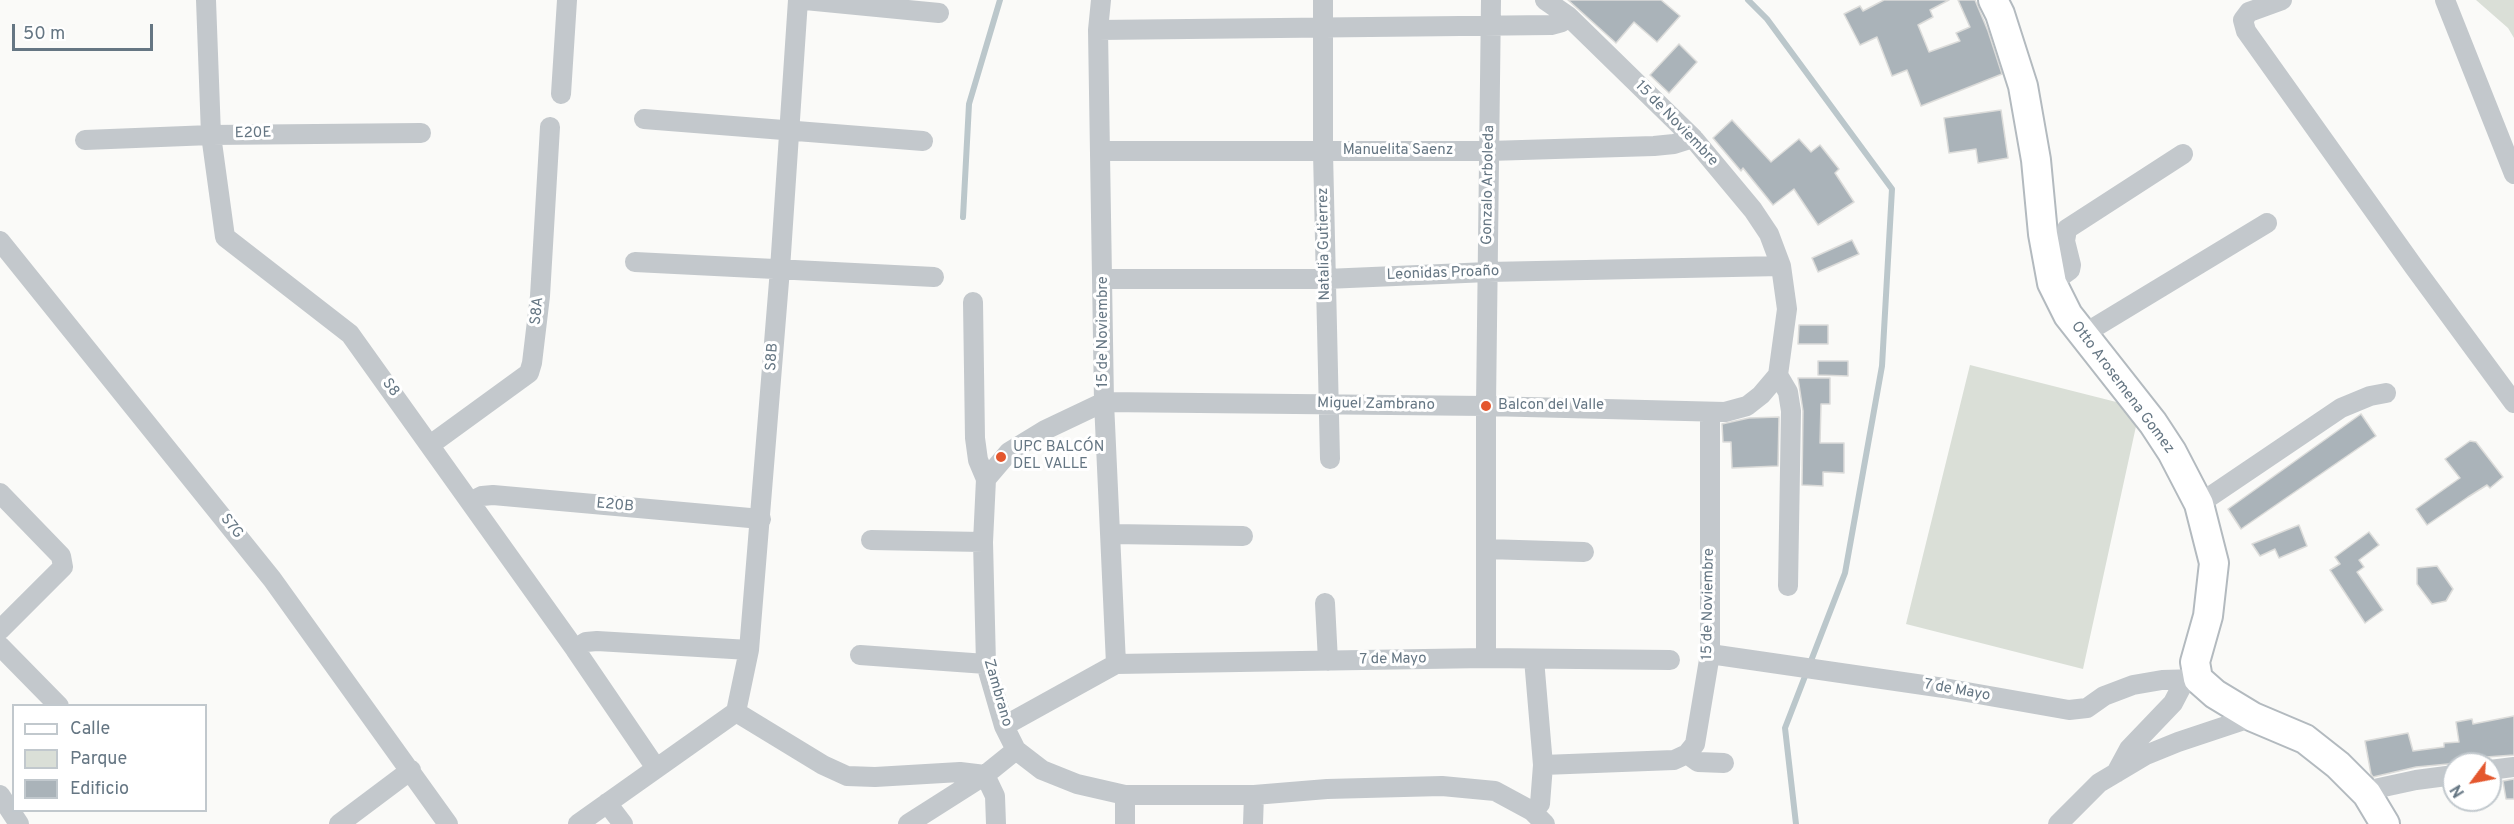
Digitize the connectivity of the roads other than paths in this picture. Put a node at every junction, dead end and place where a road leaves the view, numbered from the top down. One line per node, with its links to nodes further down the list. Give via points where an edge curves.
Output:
1 (206, 0): 22 (street, S8)
2 (567, 0): 17 (street)
3 (798, 0): 20 (street, S8B)
4 (805, 0): 12 (street)
5 (1101, 0): 16 (street, 15 de Noviembre)
6 (1323, 0): 15 (street, Natalia Gutierrez)
7 (1491, 0): 14 (street, Gonzalo Arboleda)
8 (1545, 0): 13 (street, 15 de Noviembre)
9 (1993, 0): 40 (street, Otto Arosemena Gomez, via 2023,86)
10 (2282, 0): 46 (street, via 2246,15 2246,31)
11 (2445, 0): 30 (street)
12 (939, 13)
13 (1568, 16): 14 (street, via 1551,25); 23 (street, 15 de Noviembre)
14 (1490, 26): 15 (street); 27 (street, Gonzalo Arboleda)
15 (1323, 28): 16 (street); 28 (street, Natalia Gutierrez)
16 (1098, 30): 26 (street, 15 de Noviembre)
17 (561, 94)
18 (644, 119): 20 (street)
19 (550, 127): 50 (street, S8A, via 540,296 529,373)
20 (789, 131): 25 (street); 35 (street, S8B)
21 (422, 133): 22 (street, E20E)
22 (212, 135): 24 (street, E20E); 50 (street, S8, via 225,237 350,334)
23 (1693, 138): 27 (street, Manuelita Saenz, via 1654,146); 34 (street, 15 de Noviembre, via 1770,234)
24 (84, 140)
25 (923, 141)
26 (1101, 151): 28 (street, Manuelita Saenz); 38 (street, 15 de Noviembre)
27 (1489, 151): 28 (street, Manuelita Saenz); 36 (street, Gonzalo Arboleda)
28 (1323, 152): 39 (street, Natalia Gutierrez)
29 (2183, 154): 40 (street, via 2067,229 2070,270)
30 (2514, 174)
31 (2267, 223): 42 (street)
32 (0, 241): 87 (street, S7G, via 272,579)
33 (635, 262): 35 (street)
34 (1781, 266): 36 (street, Leonidas Proaño); 43 (street, 15 de Noviembre, via 1787,309)
35 (780, 269): 37 (street); 56 (street, S8B)
36 (1488, 272): 39 (street, Leonidas Proaño); 48 (street, Gonzalo Arboleda)
37 (934, 277)
38 (1104, 279): 39 (street, Leonidas Proaño); 45 (street, 15 de Noviembre)
39 (1326, 279): 47 (street, Natalia Gutierrez)
40 (2052, 283): 42 (street, Otto Arosemena Gomez)
41 (974, 302): 52 (street, Zambrano, via 975,438)
42 (2082, 335): 55 (street, Otto Arosemena Gomez, via 2153,423)
43 (1778, 375): 49 (street, Miguel Zambrano, via 1747,406); 63 (street, via 1788,392 1791,411)
44 (2386, 393): 55 (street, via 2341,408)
45 (1104, 402): 47 (street, Miguel Zambrano); 52 (street, Miguel Zambrano, via 1009,452); 57 (street, 15 de Noviembre)
46 (2514, 403)
47 (1329, 404): 48 (street, Miguel Zambrano); 51 (street, Natalia Gutierrez)
48 (1486, 406): 49 (street, Miguel Zambrano); 61 (street, Gonzalo Arboleda)
49 (1710, 412): 70 (street, 15 de Noviembre)
50 (430, 445): 54 (street, S8)
51 (1330, 459)
52 (986, 479): 60 (street, Zambrano)
53 (0, 493): 65 (street, via 61,556 63,567)
54 (470, 502): 56 (street, E20B, via 493,495); 67 (street, S8)
55 (2199, 504): 77 (street, Otto Arosemena Gomez, via 2214,563 2208,615)
56 (761, 519): 68 (street, S8B)
57 (1112, 534): 58 (street); 76 (street, 15 de Noviembre)
58 (1243, 536)
59 (871, 540): 60 (street)
60 (983, 542): 75 (street, Zambrano)
61 (1486, 549): 62 (street); 71 (street, Gonzalo Arboleda)
62 (1584, 552)
63 (1788, 586)
64 (1324, 603): 74 (street)
65 (0, 630)
66 (0, 646): 78 (street)
67 (575, 649): 68 (street, via 597,641); 86 (street, S8)
68 (749, 650): 79 (street, S8B)
69 (860, 654): 75 (street)
70 (1710, 654): 77 (street, 7 de Mayo, via 2069,710 2087,708 2104,696 2133,685); 83 (street, 15 de Noviembre, via 1695,744)
71 (1486, 658): 72 (street, 7 de Mayo); 74 (street, 7 de Mayo)
72 (1534, 659): 73 (street, 7 de Mayo); 85 (street)
73 (1670, 660)
74 (1328, 661): 76 (street, 7 de Mayo)
75 (986, 664): 81 (street, Zambrano)
76 (1116, 664): 81 (street)
77 (2192, 679): 80 (street); 88 (street, via 2129,749)
78 (58, 704)
79 (736, 712): 86 (street); 89 (street, via 847,776 960,772)
80 (2253, 717): 88 (street, via 2146,755); 91 (street, via 2305,739)
81 (1004, 726): 82 (street, Zambrano)
82 (1016, 750): 89 (street); 93 (street, Zambrano, via 1042,770 1077,784)
83 (1687, 754): 84 (street, via 1698,762); 85 (street, via 1674,760)
84 (1724, 763)
85 (1543, 765): 96 (street)
86 (656, 768): 95 (street)
87 (411, 770): 98 (street); 99 (street, S7G)
88 (2116, 773): 106 (street, via 2099,783)
89 (985, 775): 102 (street); 103 (street, via 995,796)
90 (2442, 777): 91 (street, via 2379,788)
91 (2367, 794): 107 (street)
92 (0, 795): 97 (street)
93 (1125, 795): 94 (street, Zambrano); 104 (street)
94 (1254, 795): 96 (street, Zambrano, via 1442,786 1495,791); 105 (street)
95 (607, 803): 100 (street); 101 (street)
96 (1539, 817)
97 (19, 824)
98 (339, 824)
99 (448, 824)
100 (578, 824)
101 (623, 824)
102 (908, 824)
103 (996, 824)
104 (1125, 824)
105 (1253, 824)
106 (2058, 824)
107 (2385, 824)

